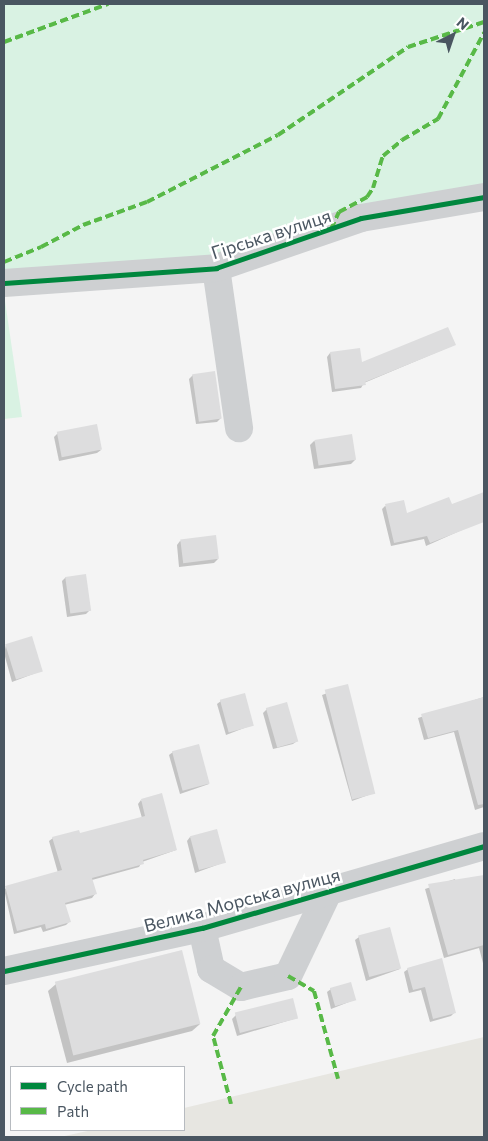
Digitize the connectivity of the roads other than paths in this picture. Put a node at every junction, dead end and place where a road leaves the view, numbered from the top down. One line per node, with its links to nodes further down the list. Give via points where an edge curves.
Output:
1 (484, 197): 2 (street, Гірська вулиця, via 360,218)
2 (216, 268): 3 (street, Гірська вулиця); 4 (street)
3 (4, 283)
4 (240, 428)
5 (484, 846): 6 (street, Велика Морська вулиця)
6 (328, 892): 7 (street, Велика Морська вулиця); 7 (street, via 288,976 241,987 211,969)
7 (202, 928): 8 (street, Велика Морська вулиця)
8 (4, 970)

